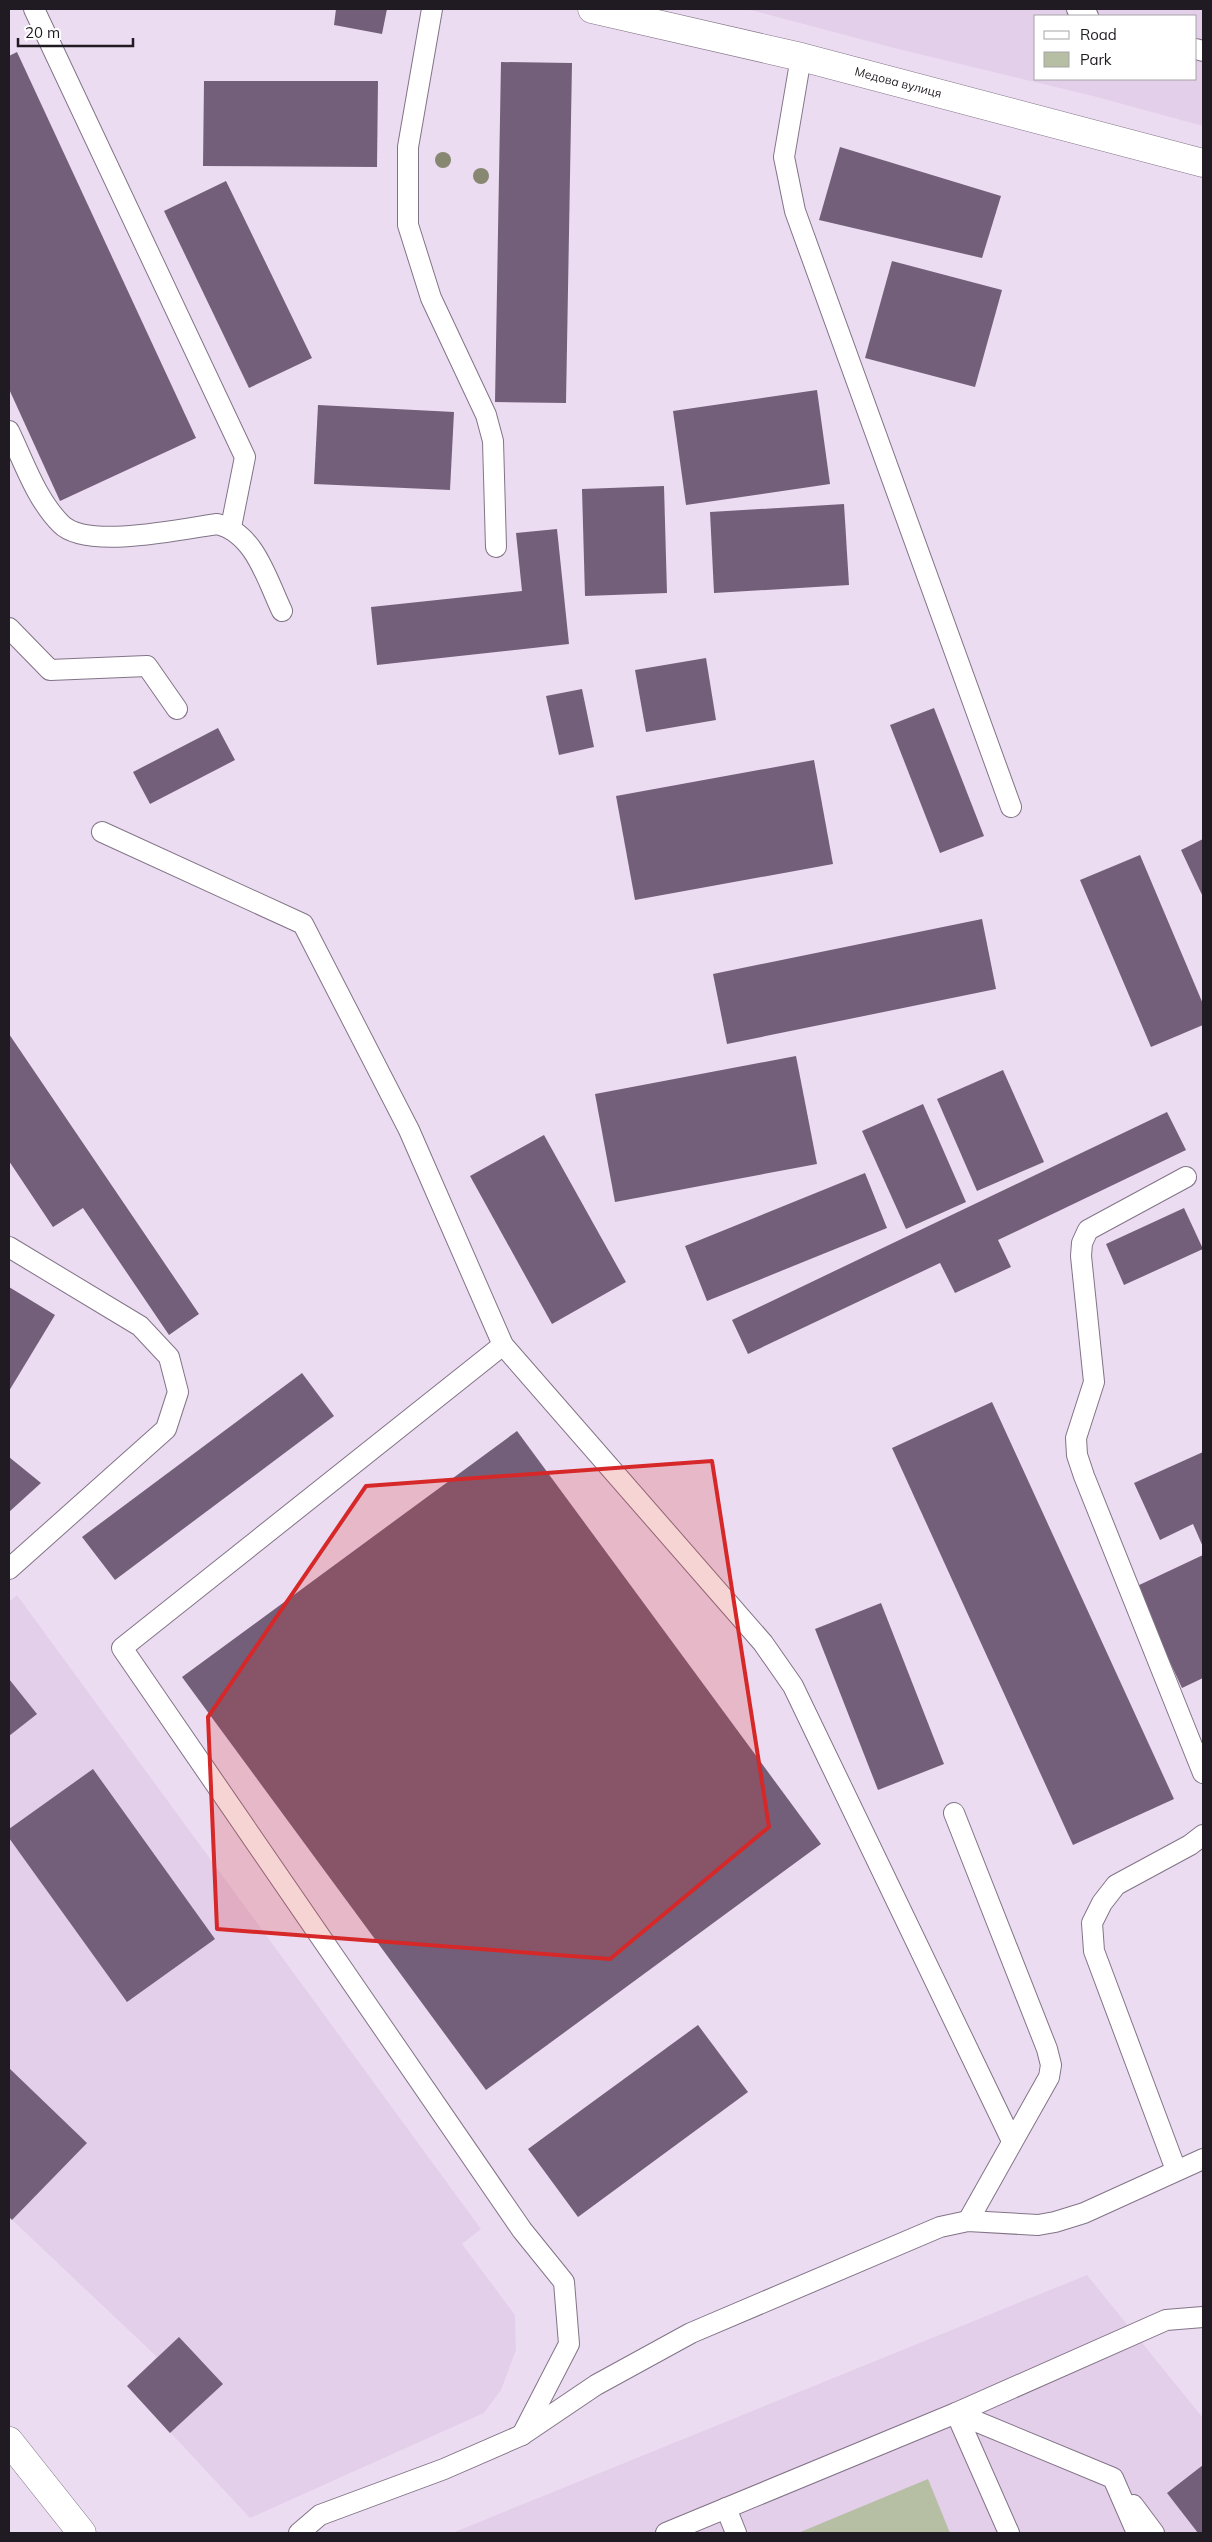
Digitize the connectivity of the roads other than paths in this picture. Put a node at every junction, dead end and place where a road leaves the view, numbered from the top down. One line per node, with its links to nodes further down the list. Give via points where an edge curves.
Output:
1 (34, 9): 7 (lane, via 245,457)
2 (432, 9): 8 (lane, via 408,147 408,226 431,298 486,415 493,441)
3 (592, 9): 4 (street, Медова вулиця)
4 (801, 57): 5 (street, Медова вулиця); 12 (lane, via 784,157 795,211)
5 (1203, 163)
6 (9, 431): 7 (lane, via 43,503 62,526 90,536 121,537 217,524)
7 (231, 528): 9 (lane, via 252,549)
8 (496, 547)
9 (282, 611)
10 (9, 628): 11 (lane, via 50,670 147,666)
11 (177, 709)
12 (1011, 807)
13 (102, 832): 16 (lane, via 303,924 409,1130)
14 (1186, 1177): 18 (lane, via 1088,1230 1082,1243 1094,1382 1076,1438 1084,1476)
15 (9, 1247): 17 (lane, via 140,1326 169,1357 178,1392 166,1429)
16 (503, 1344): 21 (lane, via 763,1643 793,1686); 27 (lane, via 122,1648 522,2230 564,2282 569,2344)
17 (9, 1569)
18 (1203, 1773)
19 (954, 1813): 21 (lane, via 1051,2065 1050,2077)
20 (1203, 1835): 23 (lane, via 1116,1885 1092,1924 1094,1951)
21 (1012, 2141): 24 (lane)
22 (1203, 2159): 23 (lane)
23 (1176, 2170): 24 (lane, via 1084,2213 1054,2222 1038,2225)
24 (968, 2221): 27 (lane, via 940,2227 691,2333 596,2385)
25 (1203, 2317): 26 (lane, via 1166,2320)
26 (956, 2413): 29 (lane); 30 (lane); 35 (lane)
27 (522, 2435): 32 (lane, via 444,2469 320,2515)
28 (9, 2441): 31 (street)
29 (1113, 2478): 36 (lane); 37 (lane)
30 (726, 2508): 33 (lane); 34 (lane)
31 (82, 2533)
32 (299, 2533)
33 (666, 2533)
34 (736, 2533)
35 (1009, 2533)
36 (1137, 2533)
37 (1154, 2533)

